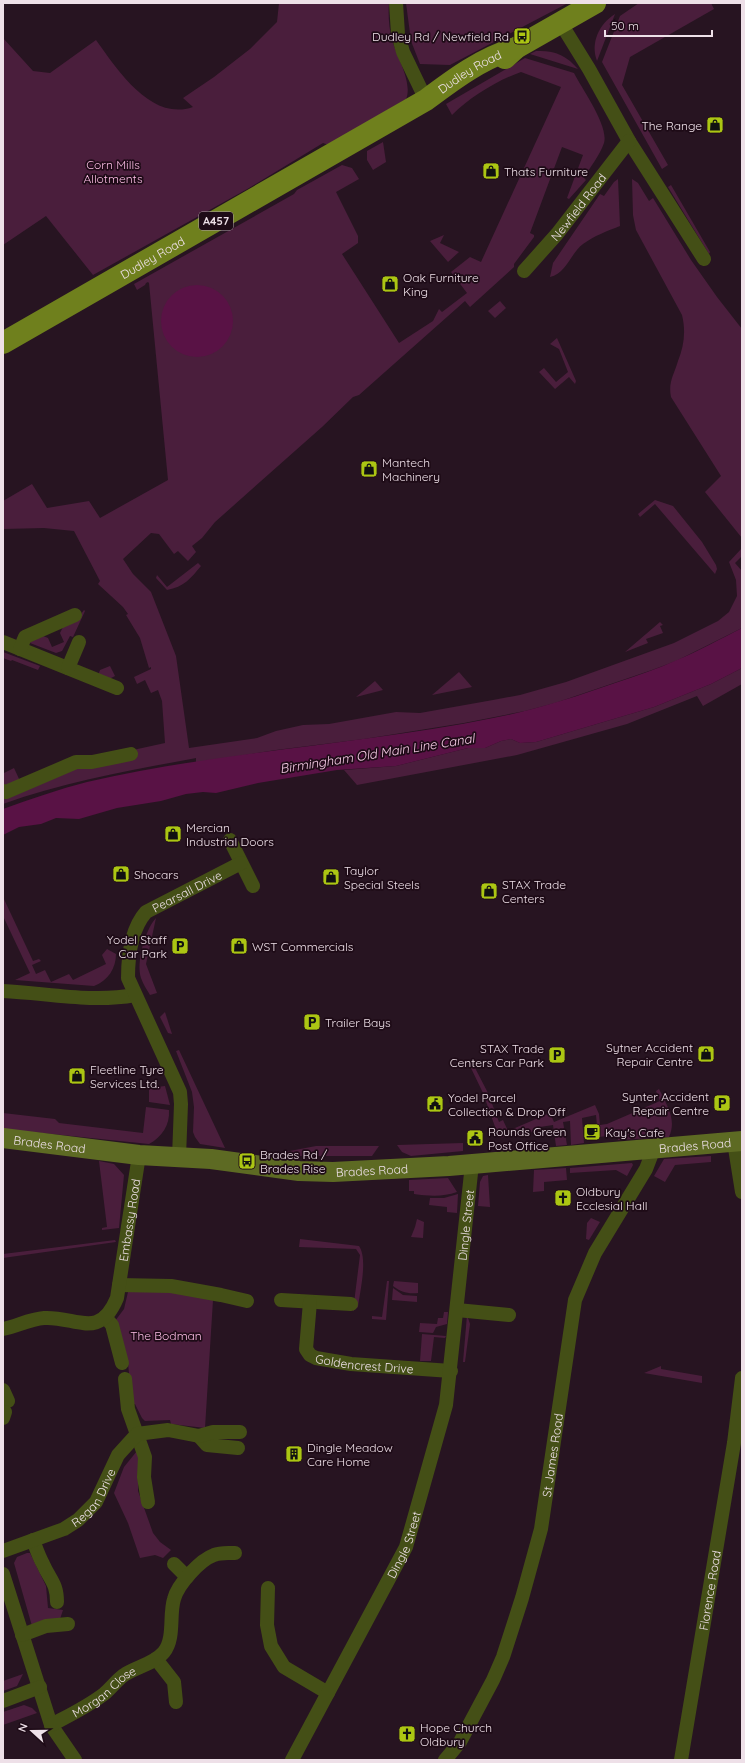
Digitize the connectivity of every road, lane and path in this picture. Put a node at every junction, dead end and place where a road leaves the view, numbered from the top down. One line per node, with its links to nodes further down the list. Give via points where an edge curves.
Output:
1 (396, 3): 4 (street, via 398,34 403,52)
2 (595, 3): 3 (main road, Dudley Road / A457)
3 (560, 22): 4 (main road, Dudley Road / A457, via 466,82); 5 (street)
4 (426, 100): 8 (main road, Dudley Road / A457)
5 (629, 141): 6 (street); 7 (street, Newfield Road, via 557,234)
6 (704, 259)
7 (524, 271)
8 (3, 343)
9 (75, 615): 12 (street, via 25,637)
10 (3, 642): 12 (street)
11 (79, 642): 13 (street)
12 (20, 649): 13 (street)
13 (68, 668): 14 (street)
14 (117, 688)
15 (131, 754): 16 (street, via 92,762 76,762 6,792)
16 (3, 791)
17 (230, 840): 18 (street)
18 (241, 863): 19 (street); 21 (street, Pearsall Drive, via 150,908 140,918 128,960 128,978)
19 (253, 886)
20 (3, 991): 21 (street, via 71,997 117,998)
21 (135, 995): 26 (street, Pearsall Drive, via 180,1092)
22 (3, 1138): 25 (street, Brades Road)
23 (738, 1142): 24 (street, Brades Road); 28 (street)
24 (650, 1149): 27 (street, Brades Road); 66 (street, St James Road, via 651,1156 646,1169 596,1253 575,1300 541,1529 522,1598 493,1680 460,1742)
25 (139, 1155): 26 (street, Brades Road); 29 (street, Embassy Road)
26 (179, 1156): 27 (street, Brades Road, via 299,1171 333,1172)
27 (472, 1164): 34 (street, Dingle Street)
28 (742, 1192)
29 (119, 1285): 31 (street, via 171,1286); 36 (street, Embassy Road, via 117,1298)
30 (281, 1300): 32 (street)
31 (247, 1301)
32 (310, 1302): 33 (street); 39 (street, Goldencrest Drive, via 306,1349 316,1358 351,1364)
33 (351, 1304)
34 (457, 1310): 35 (street); 39 (street, Dingle Street)
35 (509, 1315)
36 (105, 1317): 37 (street, via 86,1324 46,1318); 38 (street, via 112,1325)
37 (3, 1329)
38 (122, 1363)
39 (451, 1371): 60 (street, Dingle Street, via 446,1405 406,1547)
40 (742, 1378): 42 (street, Florence Road)
41 (125, 1379): 44 (street, via 128,1409)
42 (740, 1421): 67 (street, Florence Road)
43 (240, 1432): 45 (street, via 213,1432)
44 (137, 1434): 45 (street, via 168,1430); 47 (street, via 145,1457 144,1477); 48 (street, Regan Drive, via 118,1456 101,1493 90,1509 64,1529)
45 (199, 1436): 46 (street, via 207,1445)
46 (238, 1448)
47 (148, 1502)
48 (33, 1540): 49 (street, Regan Drive); 55 (street, via 43,1565 53,1579)
49 (3, 1551)
50 (235, 1553): 53 (street, Morgan Close, via 214,1554)
51 (174, 1564): 53 (street)
52 (3, 1574): 57 (street)
53 (187, 1577): 58 (street, Morgan Close, via 174,1599 167,1646)
54 (268, 1588): 60 (street, via 267,1625 271,1646 284,1667)
55 (57, 1602)
56 (68, 1624): 57 (street, via 46,1626)
57 (22, 1635): 59 (street)
58 (156, 1659): 62 (street, via 174,1682); 63 (street, Morgan Close, via 124,1675 85,1708)
59 (40, 1687): 61 (street); 63 (street)
60 (328, 1693): 65 (street, Dingle Street)
61 (3, 1701)
62 (176, 1702)
63 (52, 1725): 64 (street)
64 (75, 1760)
65 (292, 1760)
66 (445, 1760)
67 (680, 1760)

